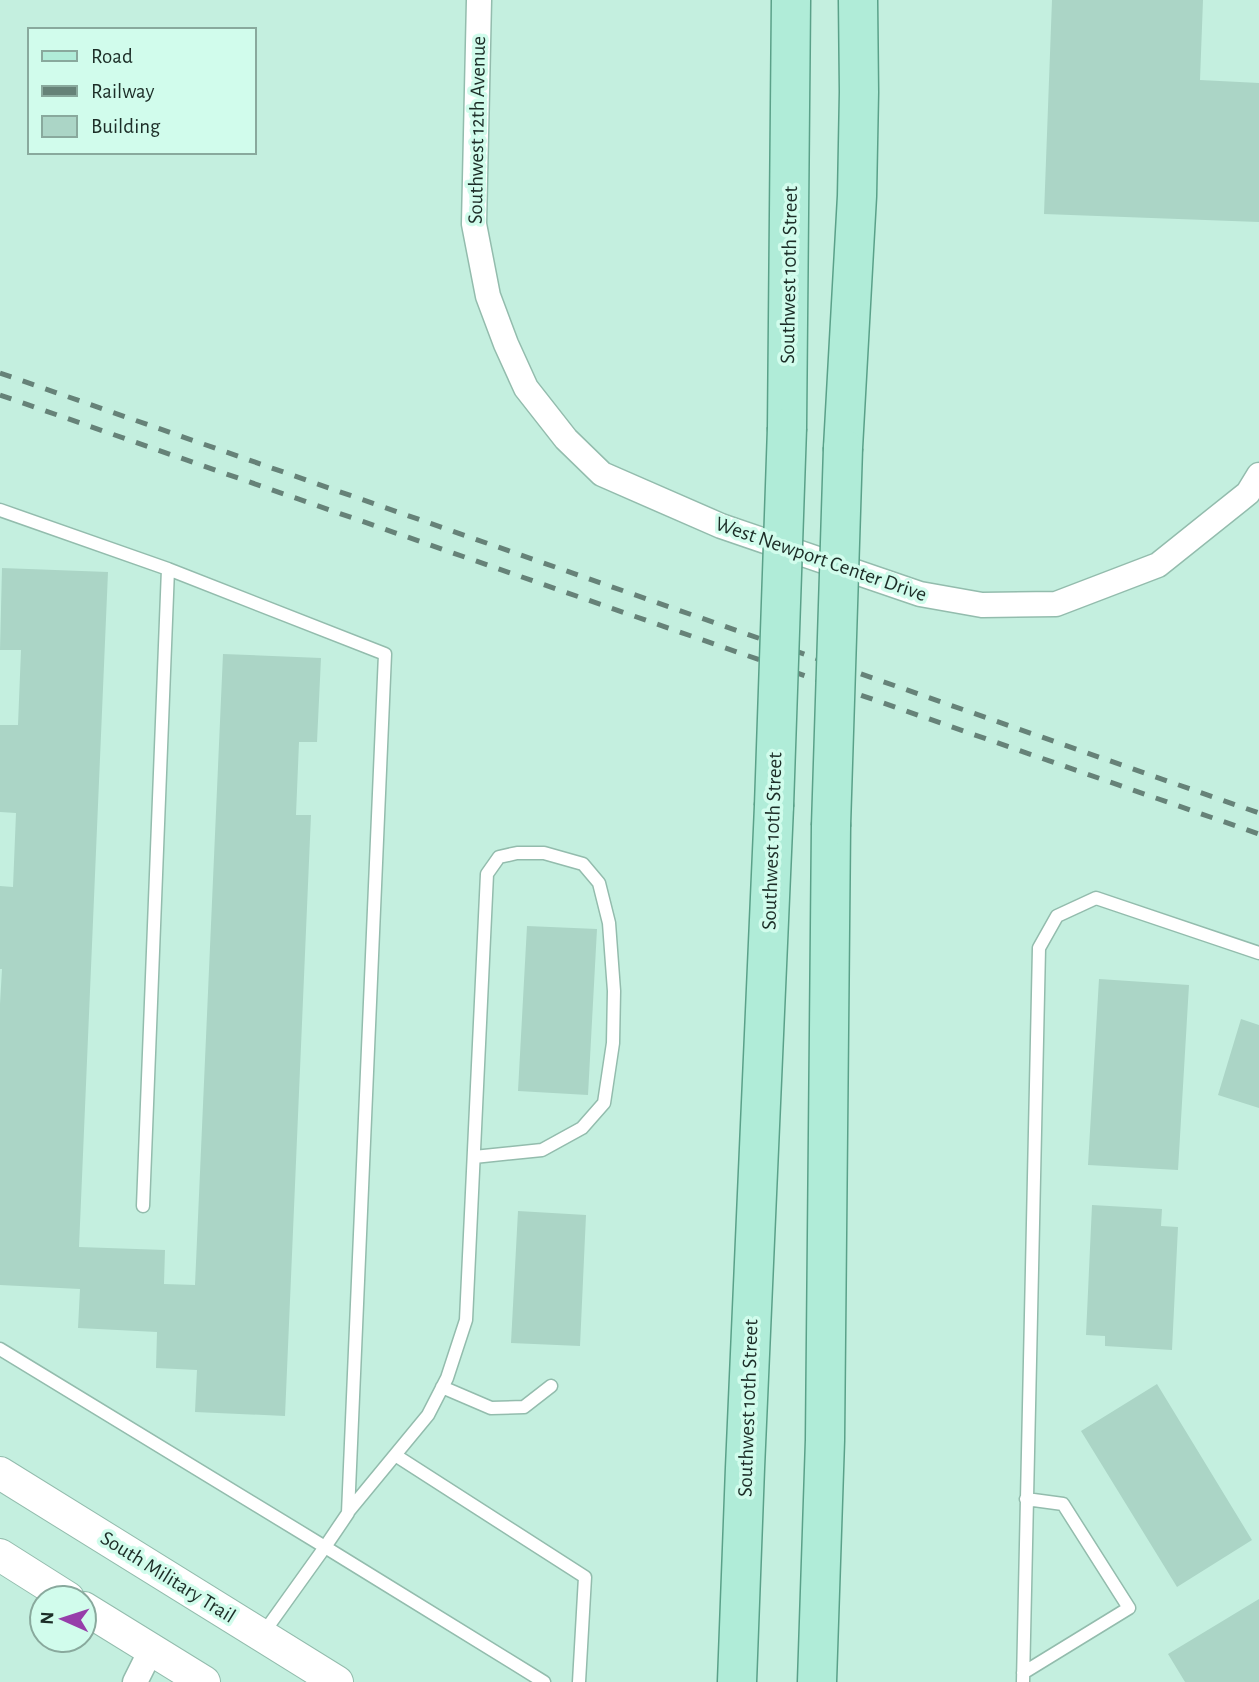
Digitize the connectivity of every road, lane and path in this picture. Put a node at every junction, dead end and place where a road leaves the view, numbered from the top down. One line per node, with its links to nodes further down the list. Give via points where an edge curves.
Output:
1 (479, 0): 4 (street, Southwest 12th Avenue, via 474,224 488,296 526,388 566,439)
2 (791, 0): 30 (main road, Southwest 10th Street, bridge, via 787,428 775,806)
3 (858, 0): 31 (main road, bridge, via 857,196 831,826 825,1440)
4 (602, 474): 5 (street, West Newport Center Drive, via 783,548 920,594 982,605 1056,604 1158,565 1248,493)
5 (1259, 475)
6 (0, 510): 7 (lane)
7 (168, 569): 10 (lane); 17 (lane, via 385,654)
8 (1259, 953): 16 (lane, via 1096,898 1057,916 1039,948)
9 (474, 1157): 9 (lane, via 487,874 499,857 517,853 544,853 583,864 599,883 609,923 613,1043 604,1103 582,1128 542,1150); 13 (lane, via 466,1320)
10 (143, 1206)
11 (0, 1349): 18 (lane)
12 (551, 1386): 13 (lane, via 524,1407 491,1408)
13 (442, 1387): 14 (lane, via 428,1415)
14 (396, 1455): 17 (lane); 29 (lane, via 586,1577)
15 (0, 1473): 22 (street, South Military Trail)
16 (1026, 1499): 24 (lane); 24 (lane, via 1063,1504 1129,1608)
17 (348, 1513): 18 (lane)
18 (324, 1547): 22 (lane); 28 (lane)
19 (0, 1555): 20 (street)
20 (46, 1584)
21 (98, 1617): 23 (street)
22 (261, 1635): 27 (street, South Military Trail)
23 (151, 1650): 25 (street); 26 (street)
24 (1023, 1678)
25 (135, 1682)
26 (204, 1682)
27 (337, 1682)
28 (544, 1682)
29 (579, 1682)
30 (737, 1682)
31 (817, 1682)

